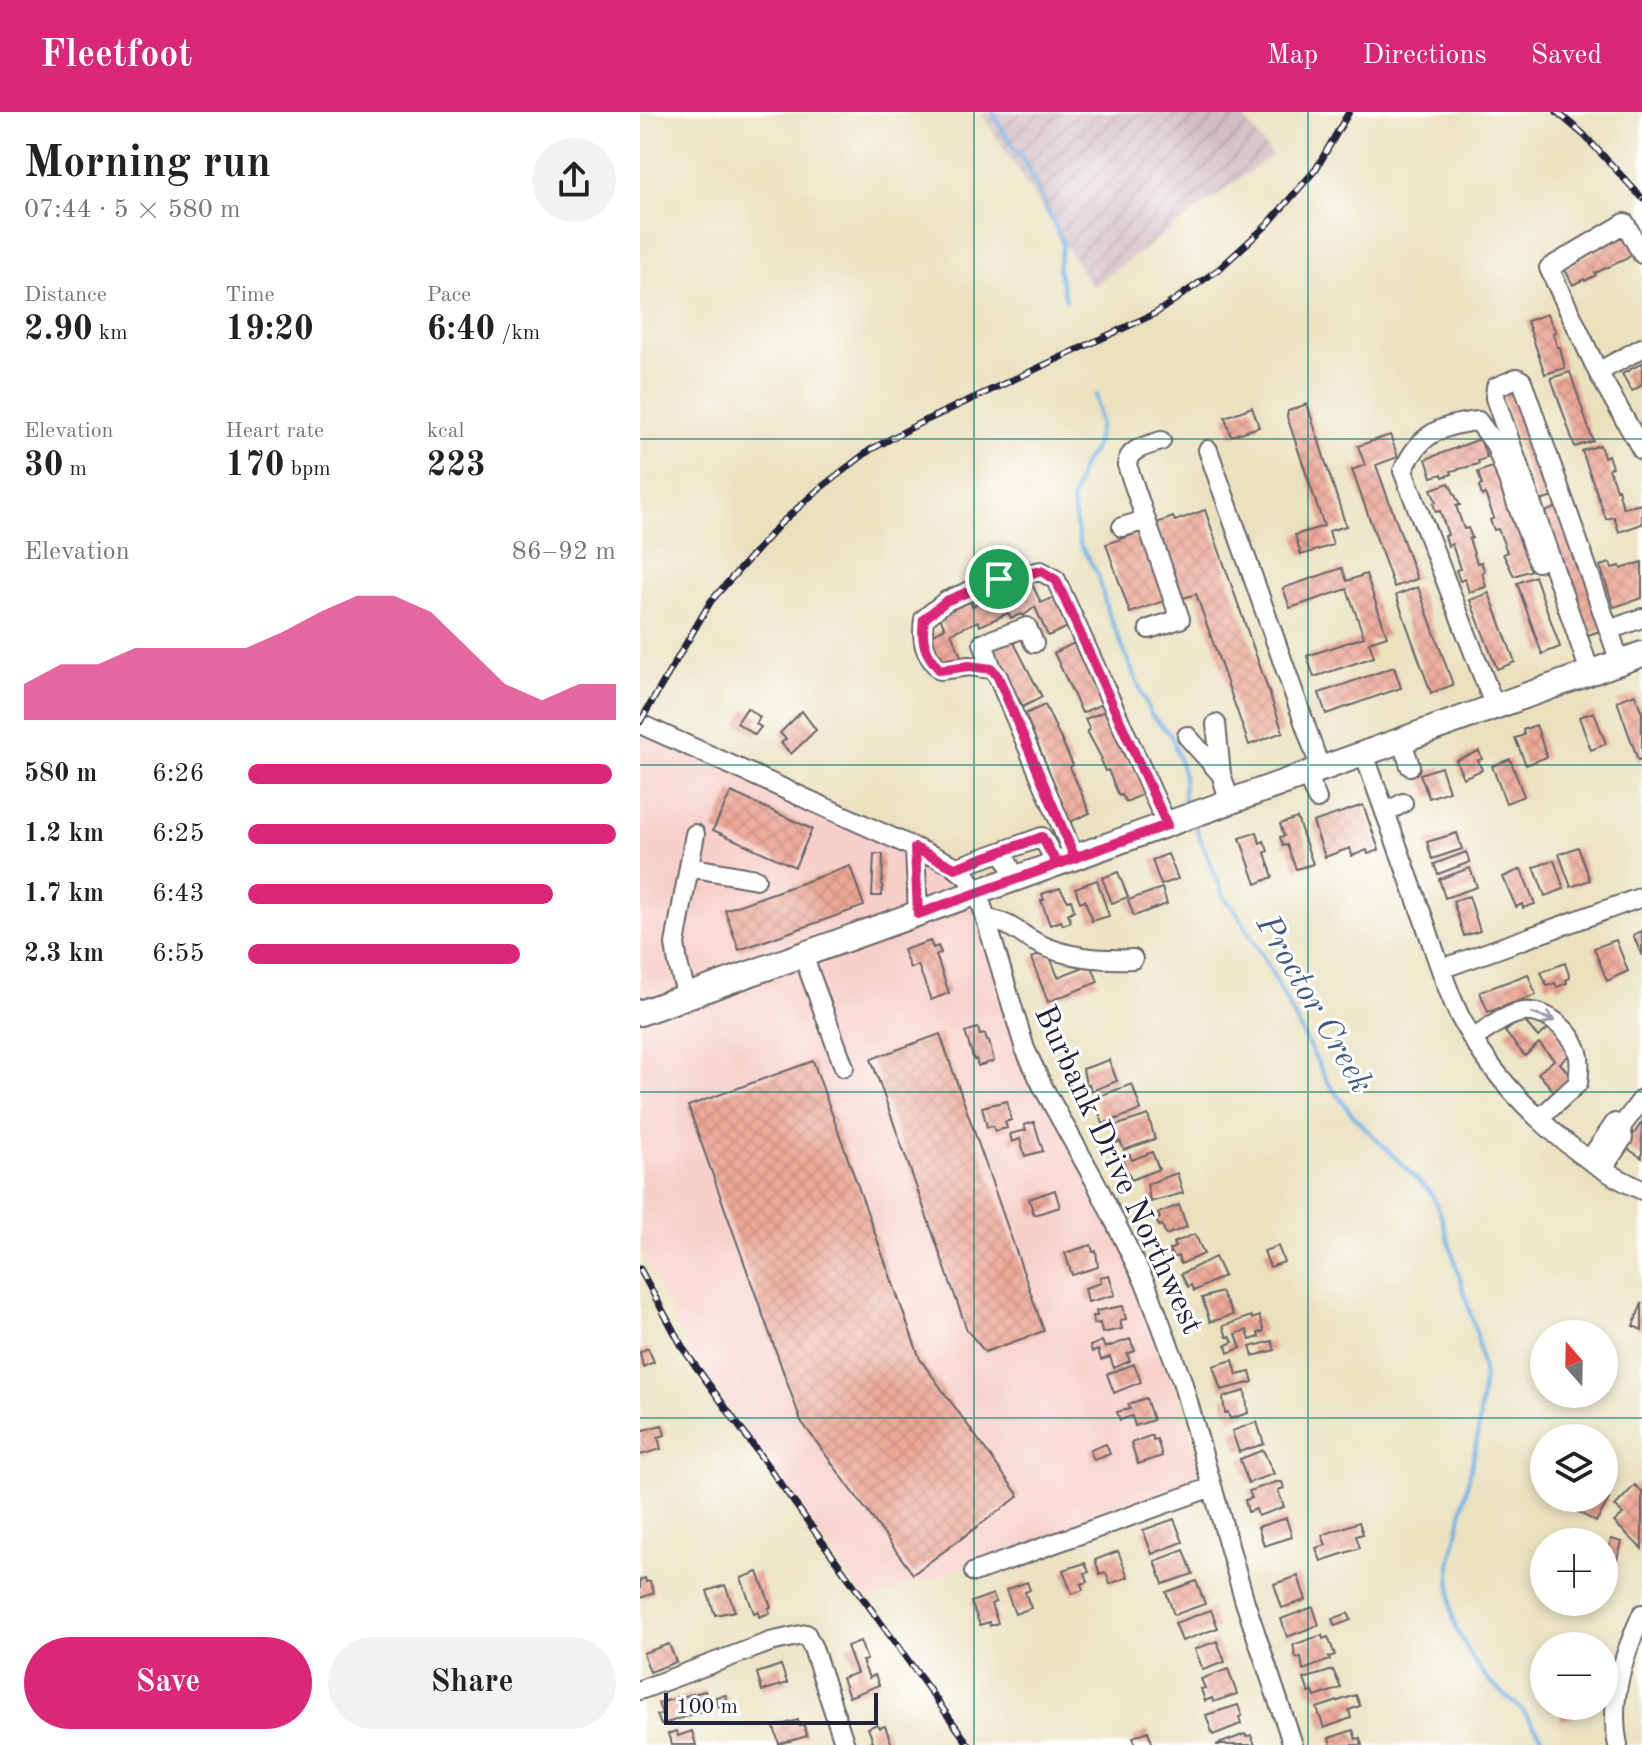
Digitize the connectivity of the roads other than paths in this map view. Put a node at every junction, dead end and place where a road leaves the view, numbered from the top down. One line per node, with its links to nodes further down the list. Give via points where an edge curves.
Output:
1 (1642, 254): 3 (street, via 1625,223 1549,268)
2 (1642, 348): 3 (street)
3 (1598, 372): 6 (street)
4 (1161, 441): 9 (street, via 1127,457)
5 (1208, 450): 25 (street)
6 (1642, 450)
7 (1562, 497): 8 (street); 8 (street, via 1517,378 1496,387 1495,398); 15 (street)
8 (1532, 508): 17 (street)
9 (1146, 520): 10 (street); 13 (street, via 1180,619)
10 (1122, 527)
11 (1642, 618): 12 (street)
12 (1620, 626)
13 (1149, 629)
14 (1034, 643): 16 (street, via 1027,627 983,643)
15 (1631, 658): 17 (main road)
16 (992, 669): 31 (street, via 940,670 922,639 924,619 946,601 999,579 1041,571 1056,580); 35 (street)
17 (1585, 674): 18 (main road); 18 (street, via 1495,444 1478,421 1456,423 1433,432 1413,449 1403,471)
18 (1495, 707): 22 (main road)
19 (640, 724): 33 (street)
20 (1216, 724): 26 (street)
21 (1187, 736): 26 (street)
22 (1402, 741): 23 (main road); 24 (street)
23 (1364, 754): 25 (main road); 30 (street, via 1366,782)
24 (1410, 766)
25 (1314, 772): 27 (street); 28 (main road)
26 (1221, 774): 28 (street)
27 (1317, 799)
28 (1230, 802): 31 (main road)
29 (1403, 803): 30 (street)
30 (1385, 813): 46 (street)
31 (1173, 823): 35 (main road)
32 (695, 834): 36 (street)
33 (915, 848): 37 (street); 42 (street)
34 (1003, 851): 35 (street, via 1042,837); 37 (street); 39 (street)
35 (1066, 861): 39 (main road)
36 (689, 867): 38 (street); 47 (street, via 675,944)
37 (955, 868): 40 (street)
38 (756, 879)
39 (1015, 879): 40 (main road)
40 (978, 893): 42 (main road); 43 (street, Burbank Drive Northwest)
41 (1642, 897): 46 (street)
42 (918, 914): 44 (main road)
43 (986, 919): 45 (street, via 1003,921 1063,953 1096,960); 55 (street, Burbank Drive Northwest, via 1025,1049 1147,1287 1182,1381)
44 (803, 955): 47 (main road); 50 (street)
45 (1133, 959)
46 (1441, 969): 49 (street)
47 (687, 996): 48 (main road)
48 (640, 1013)
49 (1473, 1039): 52 (street); 52 (street, one-way to 52, via 1524,1012 1555,1020 1576,1047 1578,1083)
50 (844, 1067)
51 (1642, 1099): 53 (street, via 1621,1127 1623,1138)
52 (1540, 1118): 53 (street)
53 (1596, 1164): 54 (street)
54 (1642, 1190)
55 (1212, 1487): 56 (street); 60 (street, Burbank Drive Northwest)
56 (974, 1572)
57 (1642, 1614): 61 (street, via 1619,1678 1614,1715)
58 (640, 1690): 59 (street, via 806,1634)
59 (845, 1745)
60 (1293, 1745)
61 (1618, 1745)

